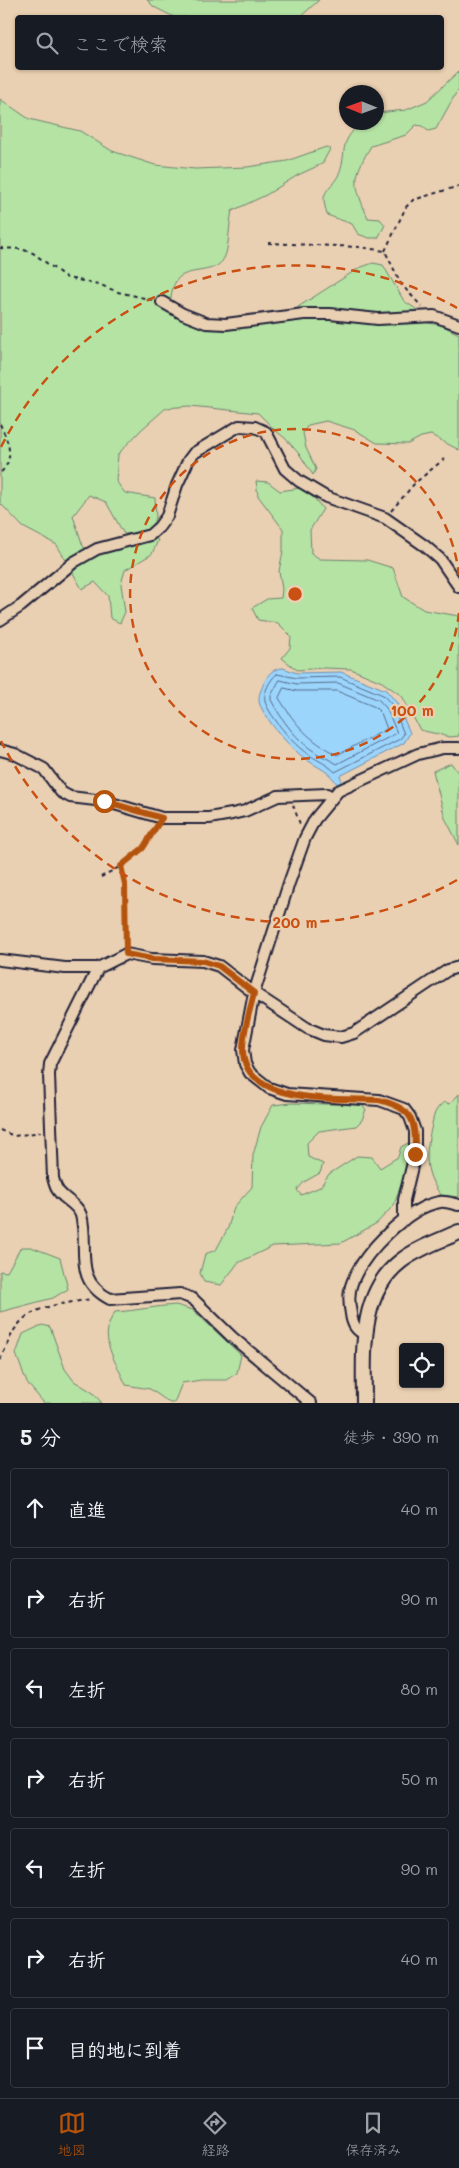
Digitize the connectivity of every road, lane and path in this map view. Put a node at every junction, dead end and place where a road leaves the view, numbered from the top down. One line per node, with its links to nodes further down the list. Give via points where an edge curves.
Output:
1 (459, 186): 4 (path, via 413,200 406,206)
2 (268, 243): 4 (path, via 350,246)
3 (0, 248): 5 (path, via 22,249 34,254 67,278)
4 (385, 252): 6 (path, via 401,284)
5 (162, 302): 6 (street, via 206,323 226,324 304,314 378,319)
6 (434, 316): 7 (street)
7 (459, 325)
8 (0, 424): 10 (path, via 10,458)
9 (444, 459): 11 (path, via 415,483)
10 (0, 473)
11 (385, 518): 12 (street, via 440,559); 13 (street, via 326,497 299,481 285,470 266,432 239,426 194,454 177,485 167,516 150,535 89,553)
12 (459, 587)
13 (0, 620)
14 (459, 748): 16 (street, via 418,754)
15 (0, 750): 18 (street, via 44,769 61,792 70,797 104,801)
16 (339, 792): 17 (street); 19 (street, via 315,819)
17 (289, 796): 18 (street, via 267,800 244,811 209,818); 19 (path)
18 (162, 818): 20 (path, via 143,848)
19 (305, 838): 26 (street)
20 (121, 866): 21 (path); 22 (path, via 125,884)
21 (101, 877)
22 (126, 954): 25 (street); 26 (street, via 152,959 203,961 219,966)
23 (0, 960): 25 (street, via 65,968)
24 (459, 967): 26 (street, via 448,970 354,1033 341,1037 307,1028)
25 (98, 968): 27 (street, via 50,1064)
26 (254, 993): 30 (street, via 242,1050 250,1073 268,1088 287,1094 379,1100 404,1109 410,1117 415,1131 415,1154 406,1184)
27 (52, 1129): 28 (path, via 14,1136); 32 (street, via 53,1178 57,1190 81,1214 86,1271)
28 (0, 1130)
29 (459, 1205): 30 (street, via 442,1202 426,1206)
30 (404, 1220): 33 (street, via 377,1244 351,1284 349,1303 352,1319 358,1332)
31 (459, 1232): 33 (main road, via 416,1251 384,1278 367,1316)
32 (102, 1295): 34 (path, via 28,1315 17,1326); 36 (street, via 120,1299 180,1294 192,1300)
33 (365, 1334): 35 (main road)
34 (0, 1360)
35 (364, 1386): 37 (street); 38 (main road)
36 (311, 1403)
37 (356, 1403)
38 (364, 1403)

